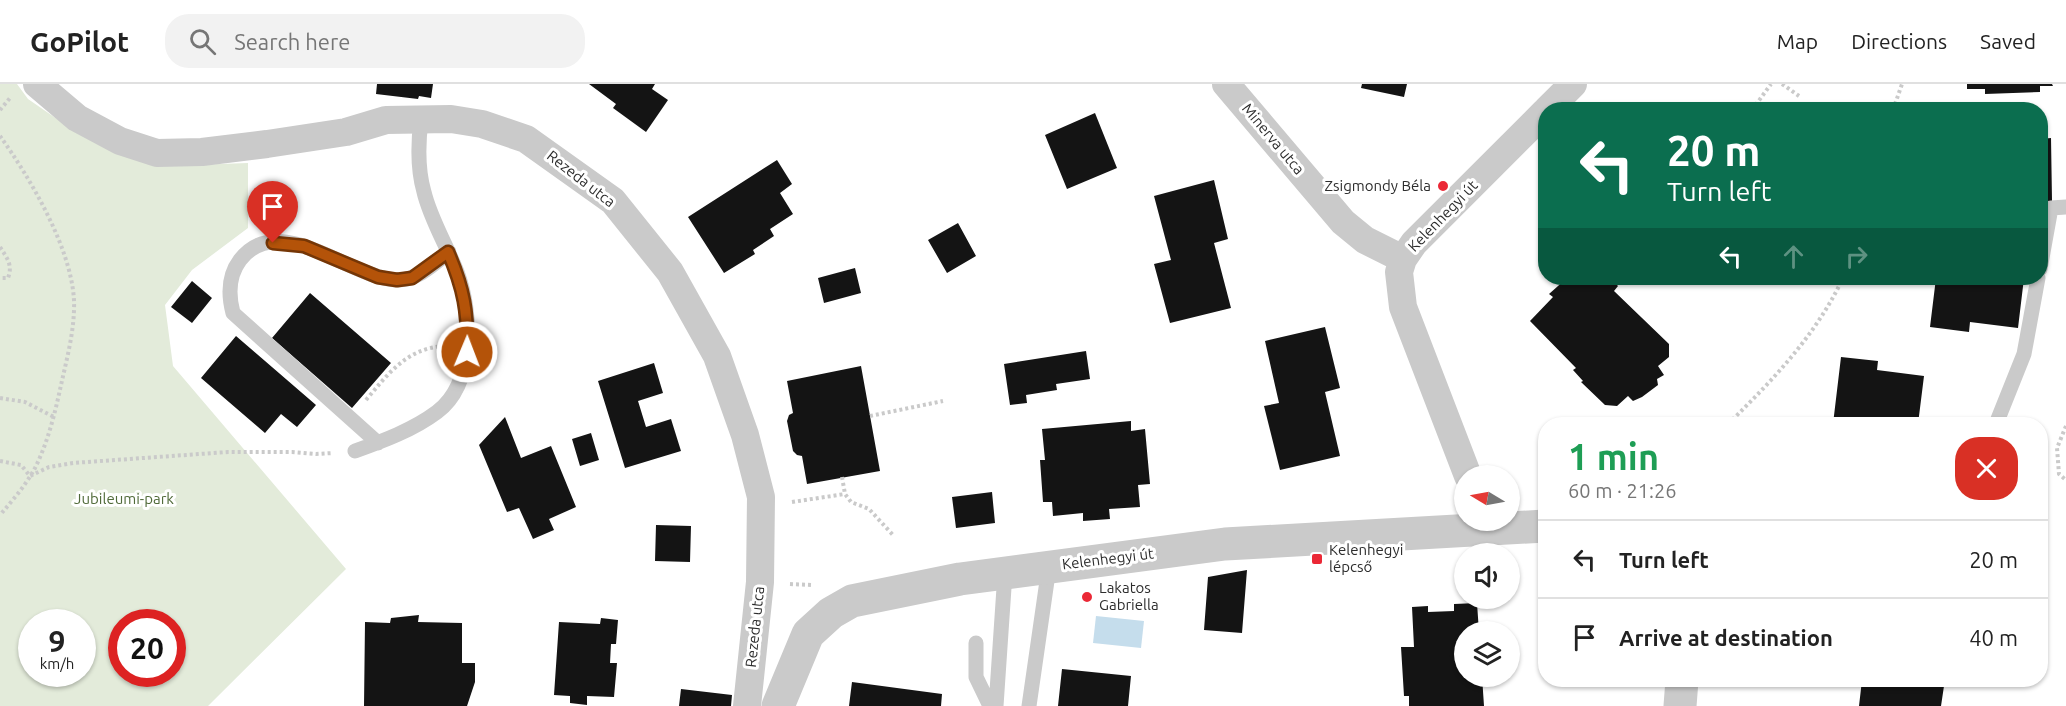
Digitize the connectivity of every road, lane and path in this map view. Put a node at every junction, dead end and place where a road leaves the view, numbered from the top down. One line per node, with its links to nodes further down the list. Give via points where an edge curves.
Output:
1 (37, 84): 12 (street, Rezeda utca, via 77,118 120,141 157,153 267,144 346,132 386,120)
2 (1226, 84): 18 (street, Minerva utca, via 1343,222 1365,240)
3 (1573, 84): 8 (street, Kelenhegyi út)
4 (1771, 84): 9 (path)
5 (1782, 84): 7 (path)
6 (1902, 84): 10 (path)
7 (1799, 96)
8 (1555, 102)
9 (1758, 102)
10 (1896, 102)
11 (1538, 119): 18 (street, Kelenhegyi út)
12 (421, 120): 17 (lane, via 419,160 424,193); 39 (street, Rezeda utca, via 482,124 526,138 613,201 669,272 717,356 746,435)
13 (0, 136): 26 (path, via 50,221 65,258 74,299)
14 (2052, 208): 15 (lane)
15 (2048, 228)
16 (0, 248): 19 (path, via 11,270 8,278)
17 (448, 252): 22 (lane, via 464,292); 29 (lane, via 412,278 397,280 378,277 322,252 289,243 259,246 238,262 229,289 233,313)
18 (1402, 259): 34 (street, Kelenhegyi út, via 1399,272 1403,307)
19 (0, 278)
20 (1840, 285): 27 (path, via 1802,346)
21 (2037, 285): 28 (lane, via 2024,354)
22 (467, 348): 29 (path, via 437,347 410,354); 31 (lane, via 461,376 450,399 438,412)
23 (0, 398): 26 (path, via 25,402)
24 (943, 401): 25 (path)
25 (870, 416)
26 (54, 417): 35 (path)
27 (1735, 417)
28 (1999, 417)
29 (350, 418): 31 (lane)
30 (2066, 426): 37 (path, via 2057,448 2059,474)
31 (378, 443): 32 (lane)
32 (355, 451): 35 (path, via 228,452 73,463 49,467)
33 (0, 461): 35 (path, via 21,465)
34 (1464, 465)
35 (30, 476): 40 (path)
36 (842, 477): 38 (path)
37 (2066, 480)
38 (845, 494): 39 (path); 44 (path, via 851,502 869,508)
39 (761, 506): 49 (street, Rezeda utca, via 760,582)
40 (0, 515)
41 (1520, 526): 42 (street, Kelenhegyi út)
42 (1538, 526)
43 (1454, 527): 45 (street, Kelenhegyi út, via 1225,544)
44 (893, 536)
45 (1049, 567): 46 (street, Kelenhegyi út); 53 (lane)
46 (1005, 573): 50 (street, Kelenhegyi út, via 852,601 831,613 808,634); 52 (lane)
47 (976, 643): 51 (lane, via 976,677)
48 (1681, 687): 54 (street)
49 (747, 706)
50 (778, 706)
51 (990, 706)
52 (996, 706)
53 (1029, 706)
54 (1680, 706)

